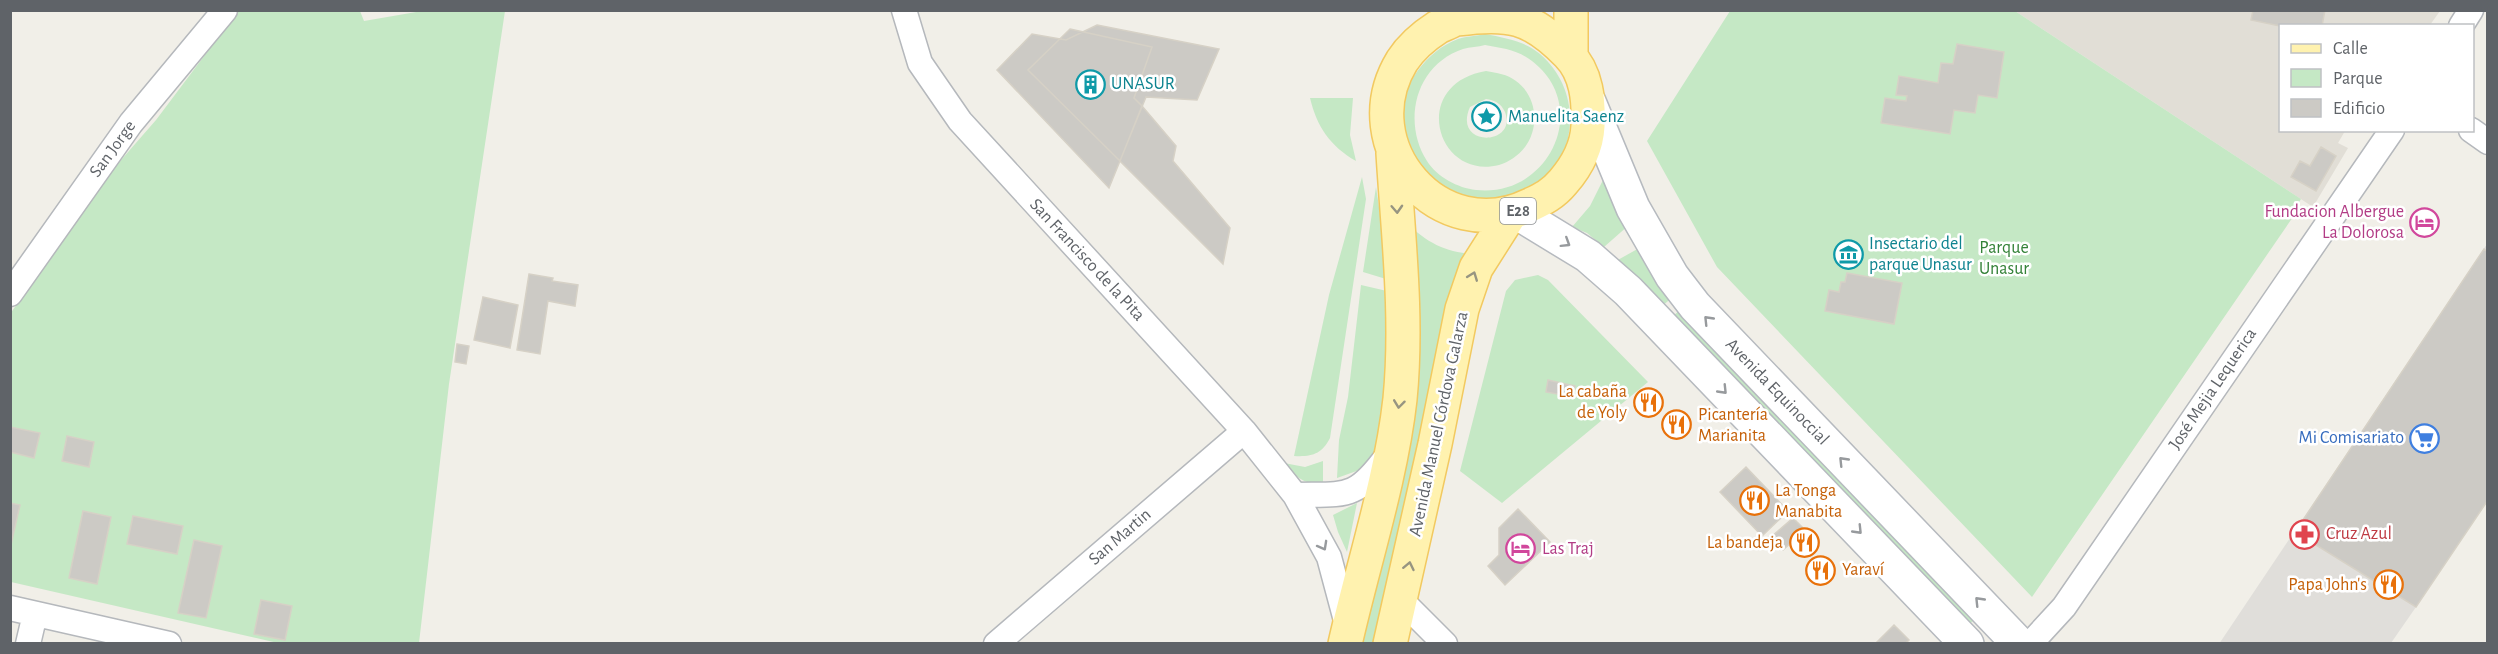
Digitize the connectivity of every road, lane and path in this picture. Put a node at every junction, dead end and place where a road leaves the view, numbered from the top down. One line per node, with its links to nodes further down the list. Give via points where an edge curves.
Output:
1 (225, 10): 14 (street, San Jorge, via 131,123)
2 (904, 10): 15 (street, San Francisco de la Pita, via 920,63 960,122)
3 (1571, 10): 7 (main road, E28)
4 (2471, 10): 6 (street)
5 (1461, 15): 7 (main road, E28, via 1489,14 1521,20 1549,34); 12 (main road, E28, via 1425,36 1401,63 1389,94 1387,115)
6 (2462, 24)
7 (1571, 57): 8 (main road, E28, via 1582,76)
8 (1589, 102): 13 (main road, E28, via 1588,137 1575,169 1552,195); 28 (main road, Avenida Equinoccial, one-way to 8, via 1695,306 1672,276 1633,208)
9 (2391, 132): 29 (street, José Mejia Lequerica, via 2064,607)
10 (2474, 132): 11 (street)
11 (2487, 142)
12 (1393, 151): 13 (main road, E28, via 1410,179 1442,205 1465,214 1489,217); 16 (main road, E28, one-way to 16, via 1402,327 1400,398)
13 (1514, 212): 18 (main road, Avenida Manuel Córdova Galarza / E28, one-way to 13, via 1462,309 1476,268); 27 (main road, Avenida Equinoccial, one-way to 27, via 1588,256 1628,291)
14 (10, 294)
15 (1244, 431): 17 (street, San Francisco de la Pita); 24 (street, San Martin)
16 (1392, 449): 17 (street, via 1369,481 1347,494); 21 (main road, E28)
17 (1295, 495): 21 (street, San Francisco de la Pita, one-way to 21, via 1329,557)
18 (1401, 600): 25 (main road, Avenida Manuel Córdova Galarza / E28); 26 (street)
19 (10, 608): 20 (street)
20 (35, 614): 22 (street); 23 (street)
21 (1347, 637)
22 (28, 644)
23 (169, 644)
24 (996, 644)
25 (1390, 644)
26 (1445, 644)
27 (1966, 644)
28 (2019, 644)
29 (2030, 644)

